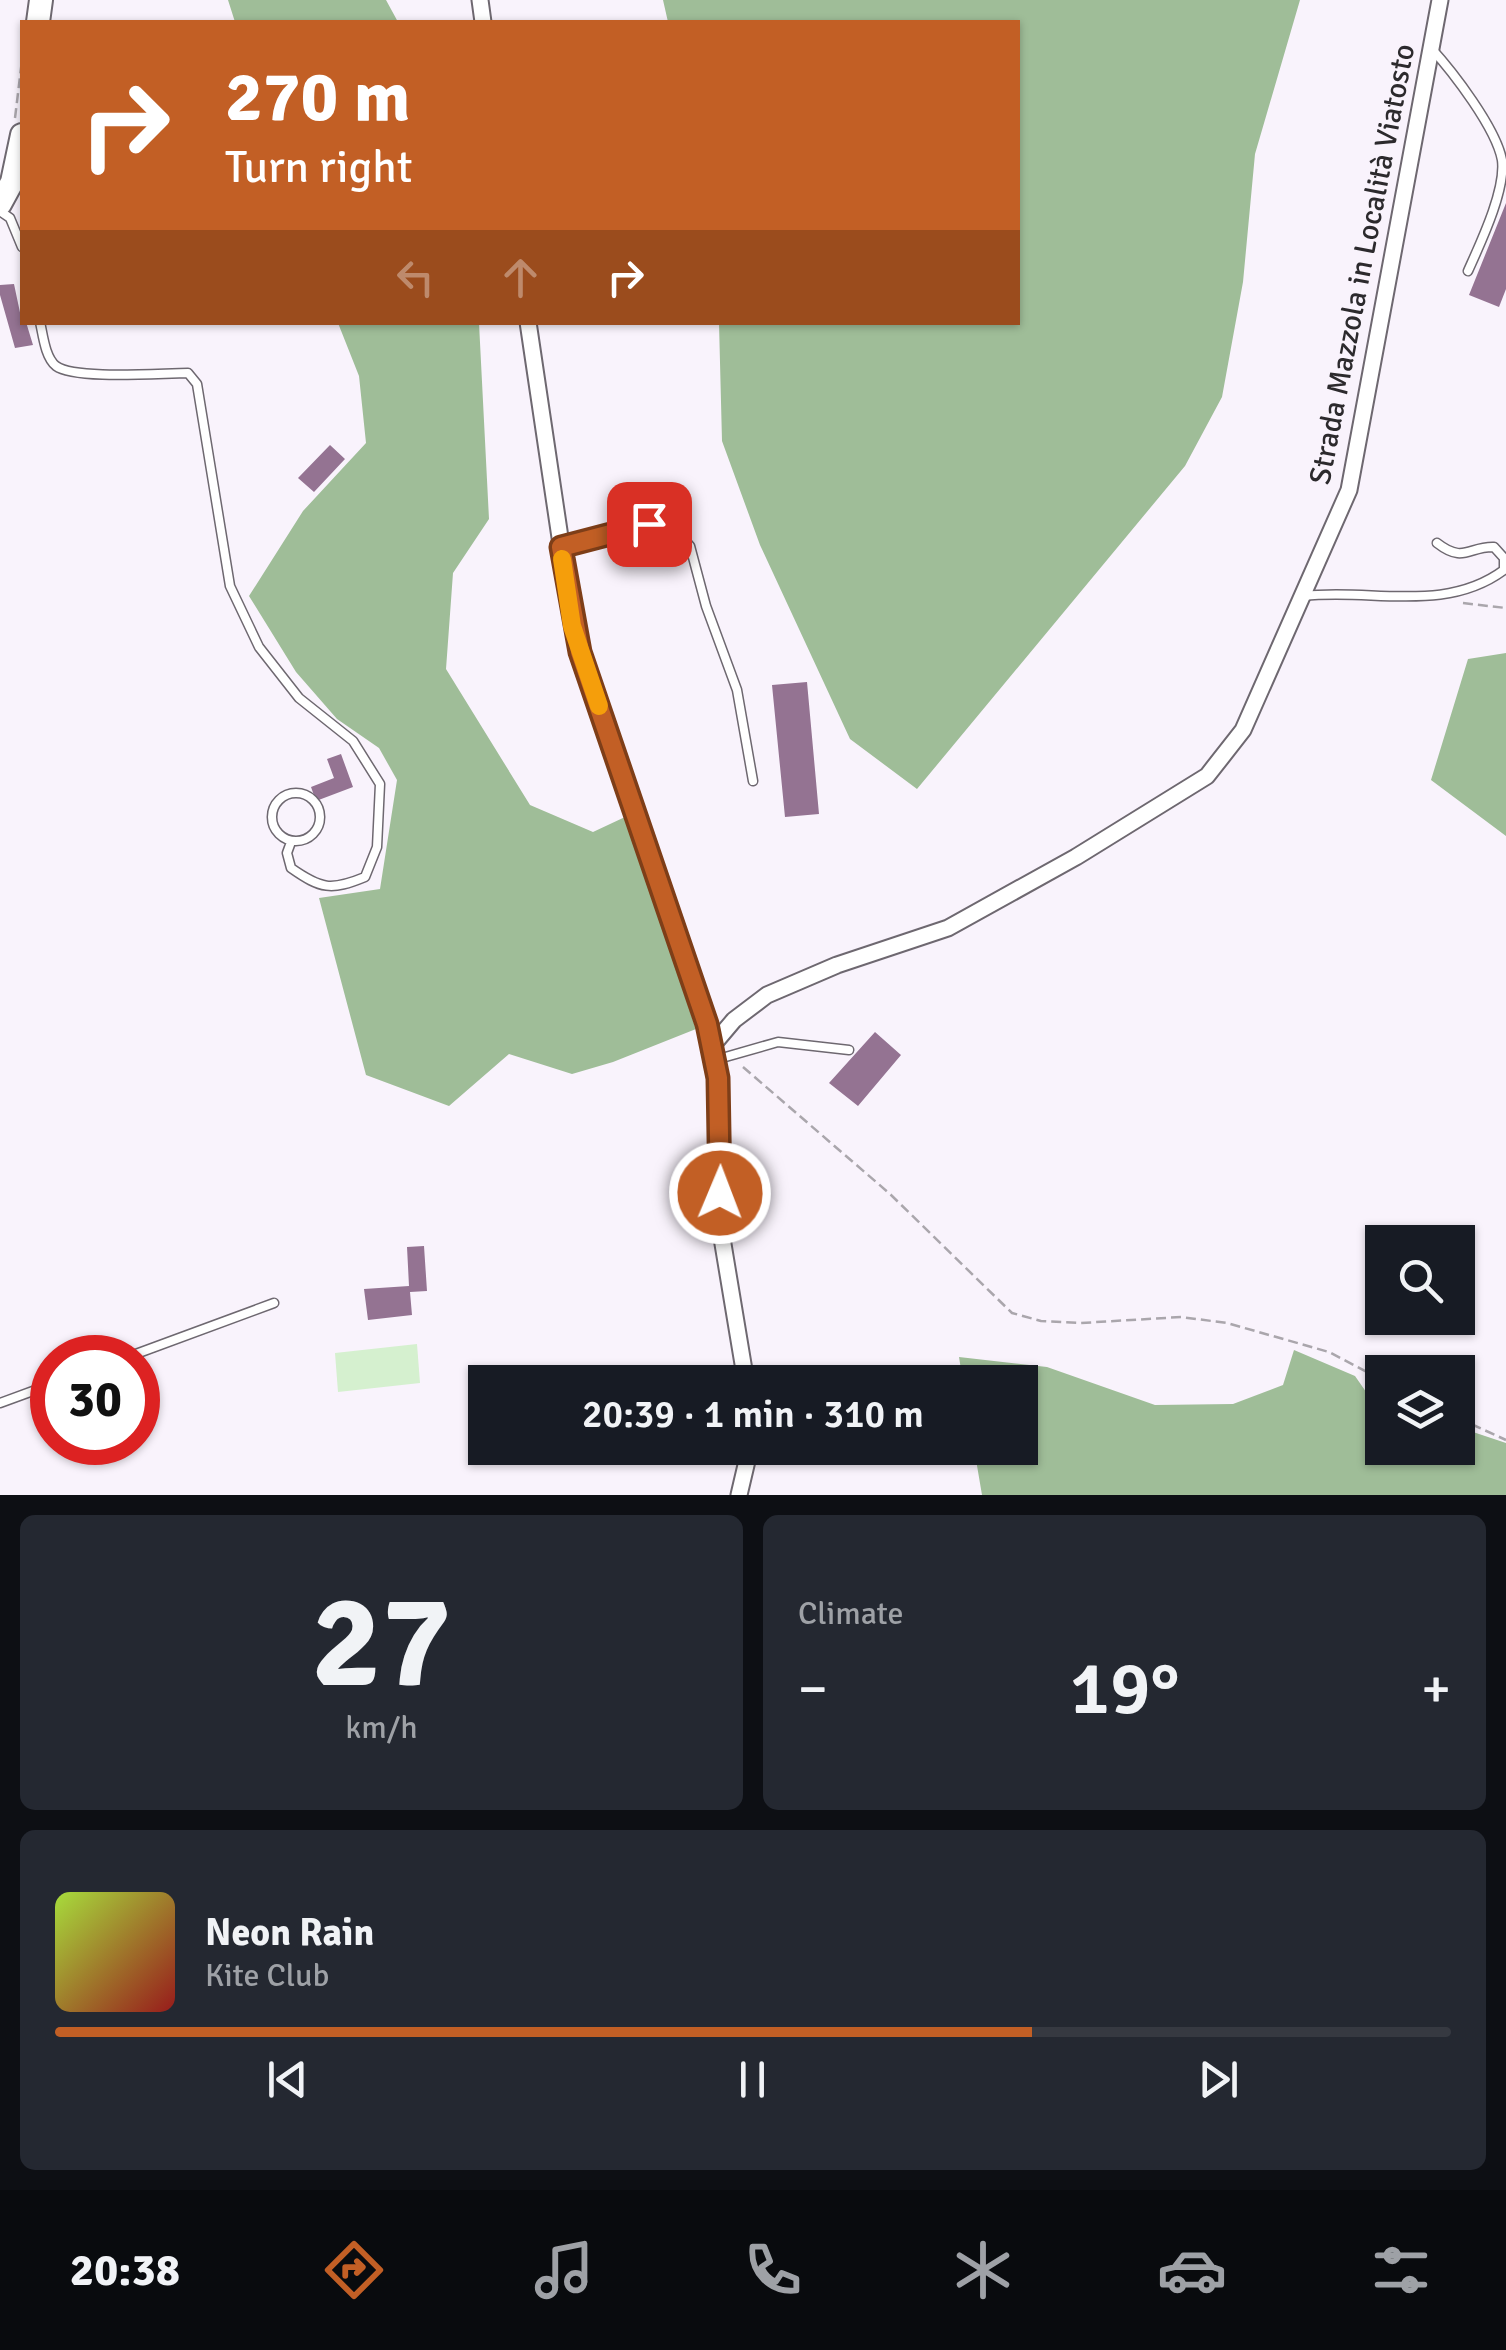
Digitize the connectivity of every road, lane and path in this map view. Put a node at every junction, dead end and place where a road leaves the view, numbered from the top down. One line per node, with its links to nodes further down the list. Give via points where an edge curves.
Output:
1 (1440, 0): 2 (street, Strada Mazzola in Località Viatosto)
2 (1431, 48): 7 (lane, via 1465,89 1502,161 1493,214); 12 (street, Strada Mazzola in Località Viatosto, via 1349,490)
3 (20, 96): 4 (path)
4 (18, 131): 5 (street, via 12,182)
5 (0, 207): 6 (lane)
6 (20, 241)
7 (1468, 272)
8 (41, 325): 14 (lane, via 58,368 188,373 198,384 230,586 259,647 299,698 353,741 380,784 377,846 366,877 340,887 314,884 290,868)
9 (528, 325): 11 (street)
10 (1437, 544): 12 (lane, via 1461,554 1494,547 1504,570 1466,590 1430,596)
11 (561, 547): 13 (lane, via 649,524 671,524 690,546 737,690); 16 (street, via 580,652)
12 (1304, 596): 16 (street, Strada Mazzola in Località Viatosto, via 1243,730 1207,776 948,928 767,994 734,1020)
13 (753, 781)
14 (291, 842): 14 (lane, via 276,832 270,816 277,800 292,792 309,795 320,809 319,826 308,839)
15 (848, 1050): 16 (lane, via 778,1042)
16 (717, 1054): 19 (street, via 718,1214); 20 (path, via 766,1086 890,1194 1012,1313 1082,1323 1181,1316 1227,1322 1329,1352)
17 (274, 1303): 18 (lane)
18 (160, 1345)
19 (743, 1365)
20 (1365, 1371)
21 (30, 1392): 22 (lane)
22 (0, 1403)
23 (1475, 1426): 24 (path)
24 (1506, 1440)
25 (746, 1465): 26 (street)
26 (738, 1495)

